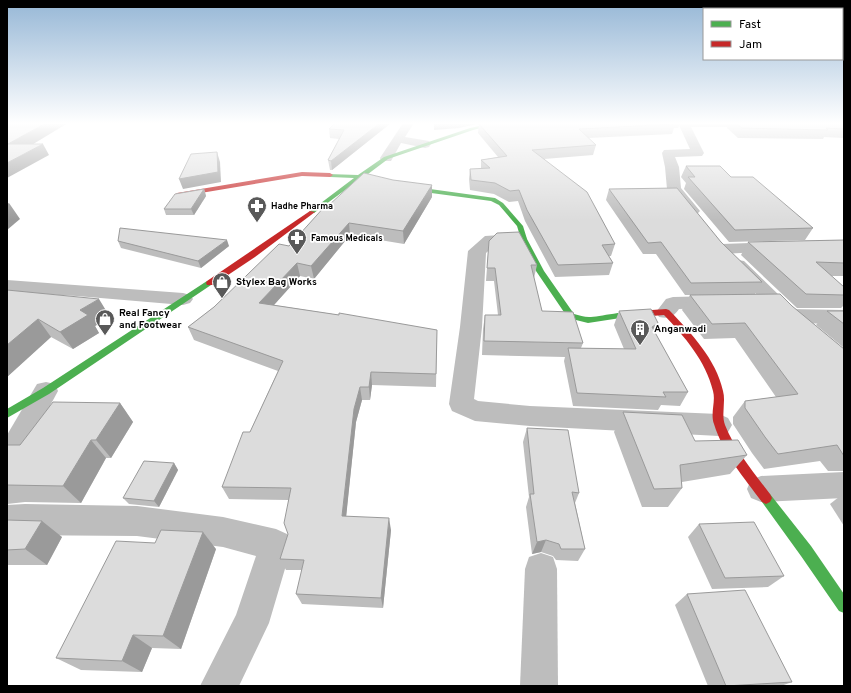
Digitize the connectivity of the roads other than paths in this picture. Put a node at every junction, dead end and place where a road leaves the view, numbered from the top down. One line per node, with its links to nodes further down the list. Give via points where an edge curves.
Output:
1 (387, 155): 4 (street)
2 (394, 155): 4 (street)
3 (669, 155): 7 (street, via 674,189)
4 (386, 158): 5 (street)
5 (358, 177): 6 (street, via 302,174); 8 (street, via 394,186 493,199 501,204 520,226); 11 (street, via 252,255)
6 (177, 196)
7 (713, 236): 9 (street); 12 (street)
8 (524, 239): 13 (street, via 540,271 571,316 588,320); 18 (street, via 491,240 477,250 472,328 461,404 475,411 530,416)
9 (788, 247)
10 (11, 291): 11 (street)
11 (183, 299): 16 (street)
12 (782, 309): 13 (street, via 735,302 673,302); 14 (street); 15 (street)
13 (666, 312): 18 (street, via 703,355 718,391)
14 (844, 317)
15 (811, 335)
16 (46, 391): 17 (street); 19 (street)
17 (7, 414)
18 (719, 425): 21 (street, via 743,467)
19 (7, 459)
20 (844, 485): 21 (street)
21 (761, 489): 24 (street)
22 (7, 520): 25 (street, via 137,521 223,532 276,545 251,623)
23 (541, 569): 26 (street)
24 (844, 606)
25 (219, 686)
26 (539, 686)

